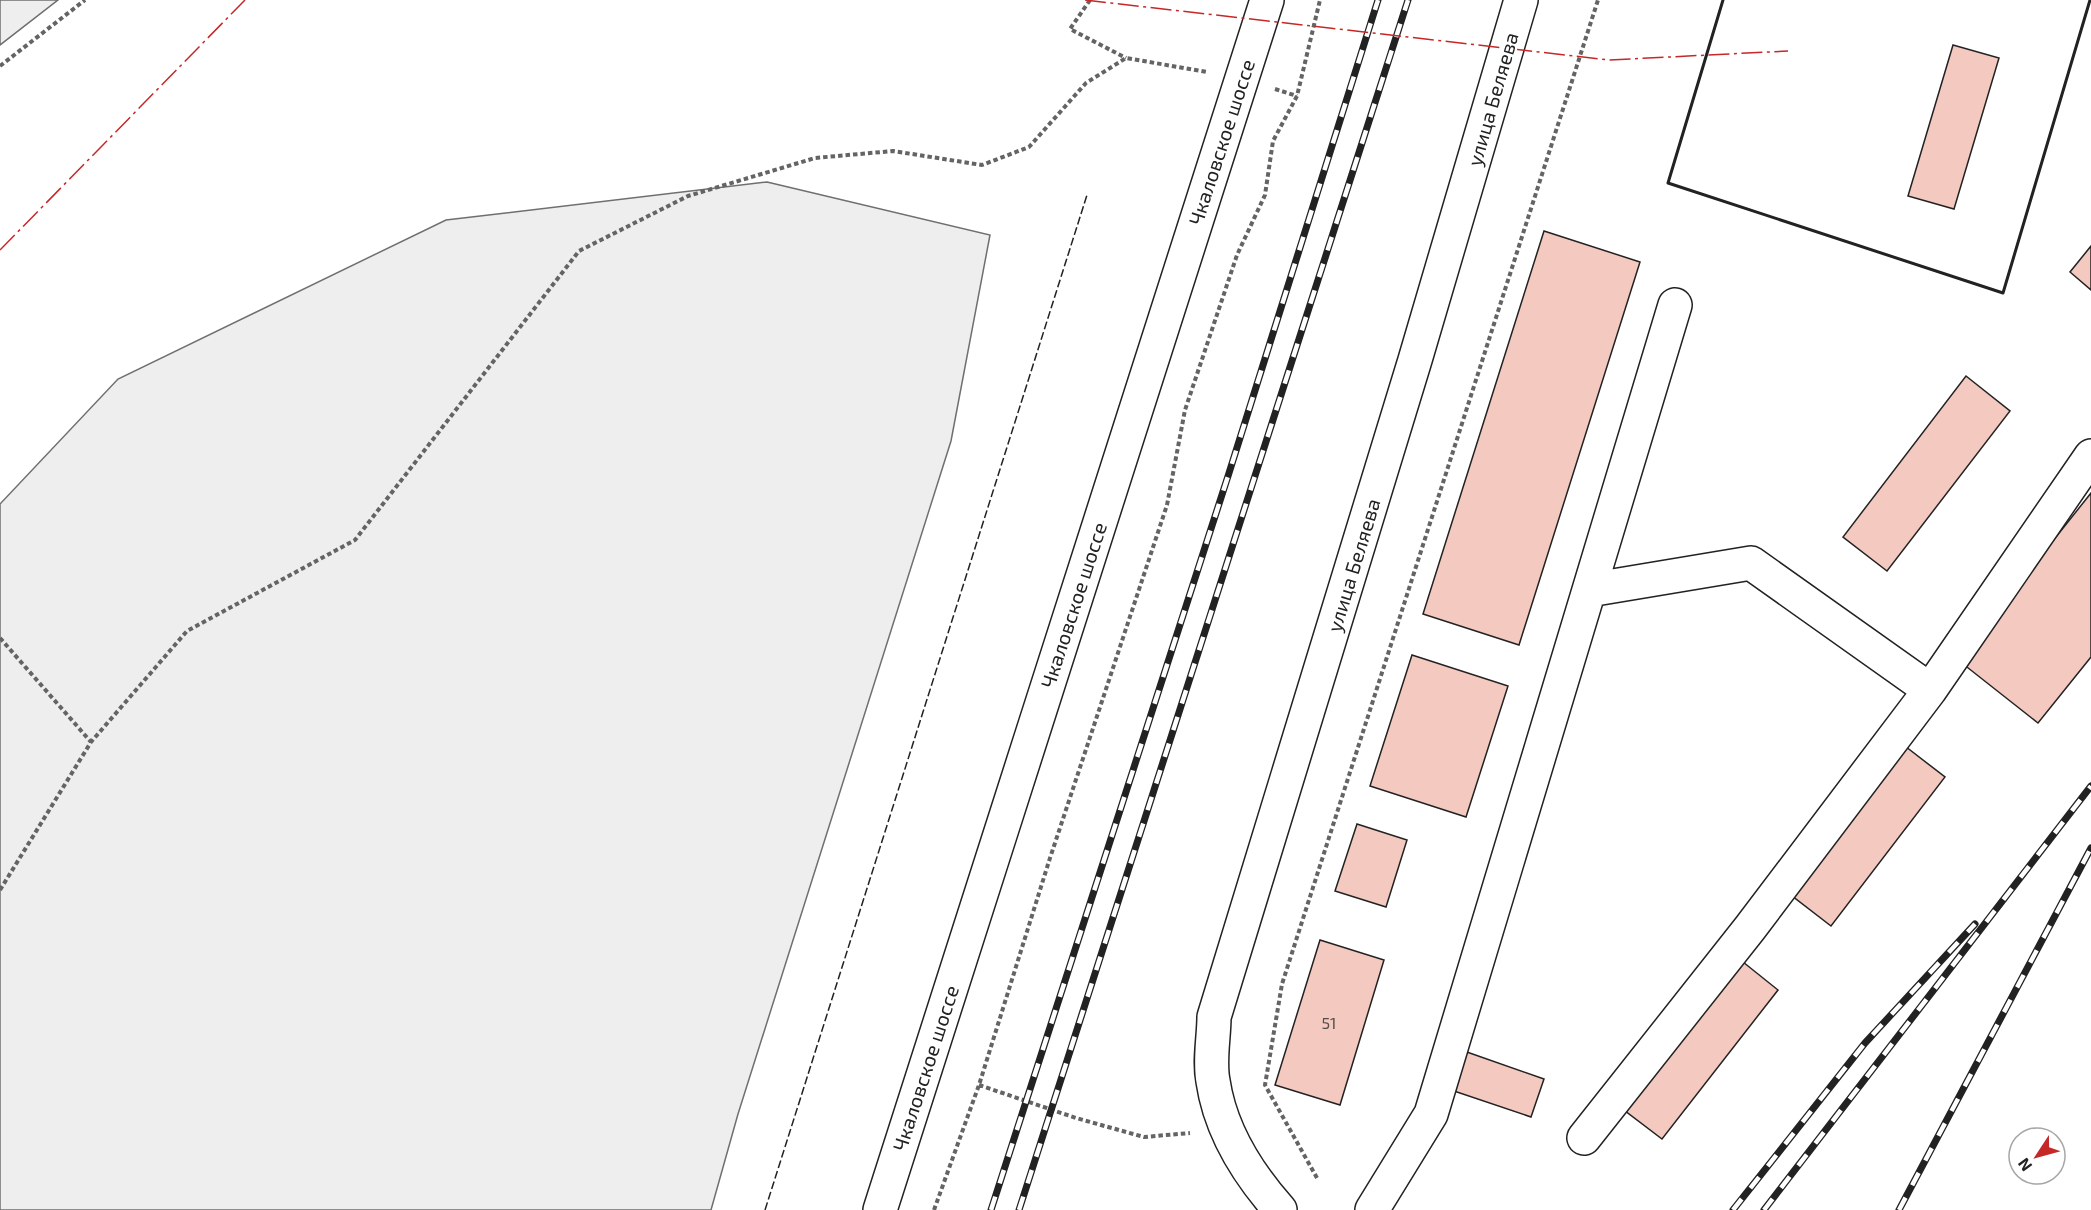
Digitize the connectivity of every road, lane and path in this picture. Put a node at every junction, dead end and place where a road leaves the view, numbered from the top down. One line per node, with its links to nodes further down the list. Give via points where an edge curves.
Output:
1 (85, 0): 8 (path)
2 (1090, 0): 7 (path, via 1070,29)
3 (1267, 0): 9 (street, Чкаловское шоссе)
4 (1320, 0): 10 (path)
5 (1521, 0): 19 (street, улица Беляева, via 1214,1017 1212,1080)
6 (1598, 0): 21 (path, via 1282,984 1265,1085)
7 (1126, 58): 9 (path); 16 (path, via 1086,82 1029,147 982,165 893,151 814,158 688,196 579,251 355,540 187,631)
8 (0, 66)
9 (1241, 78): 10 (path); 22 (street, Чкаловское шоссе)
10 (1297, 96): 18 (path, via 1273,141 1265,195 1237,255 1185,410 1167,505)
11 (1675, 304): 13 (street)
12 (2091, 456): 15 (street)
13 (1589, 590): 15 (street, via 1751,563); 25 (street, via 1431,1114)
14 (0, 638): 16 (path)
15 (1930, 690): 20 (street, via 1750,928)
16 (91, 742): 17 (path)
17 (0, 890)
18 (979, 1085): 19 (path, via 1144,1137); 23 (path)
19 (1227, 1131): 24 (street, улица Беляева, via 1249,1171)
20 (1584, 1138)
21 (1317, 1178)
22 (880, 1210)
23 (934, 1210)
24 (1280, 1210)
25 (1372, 1210)

